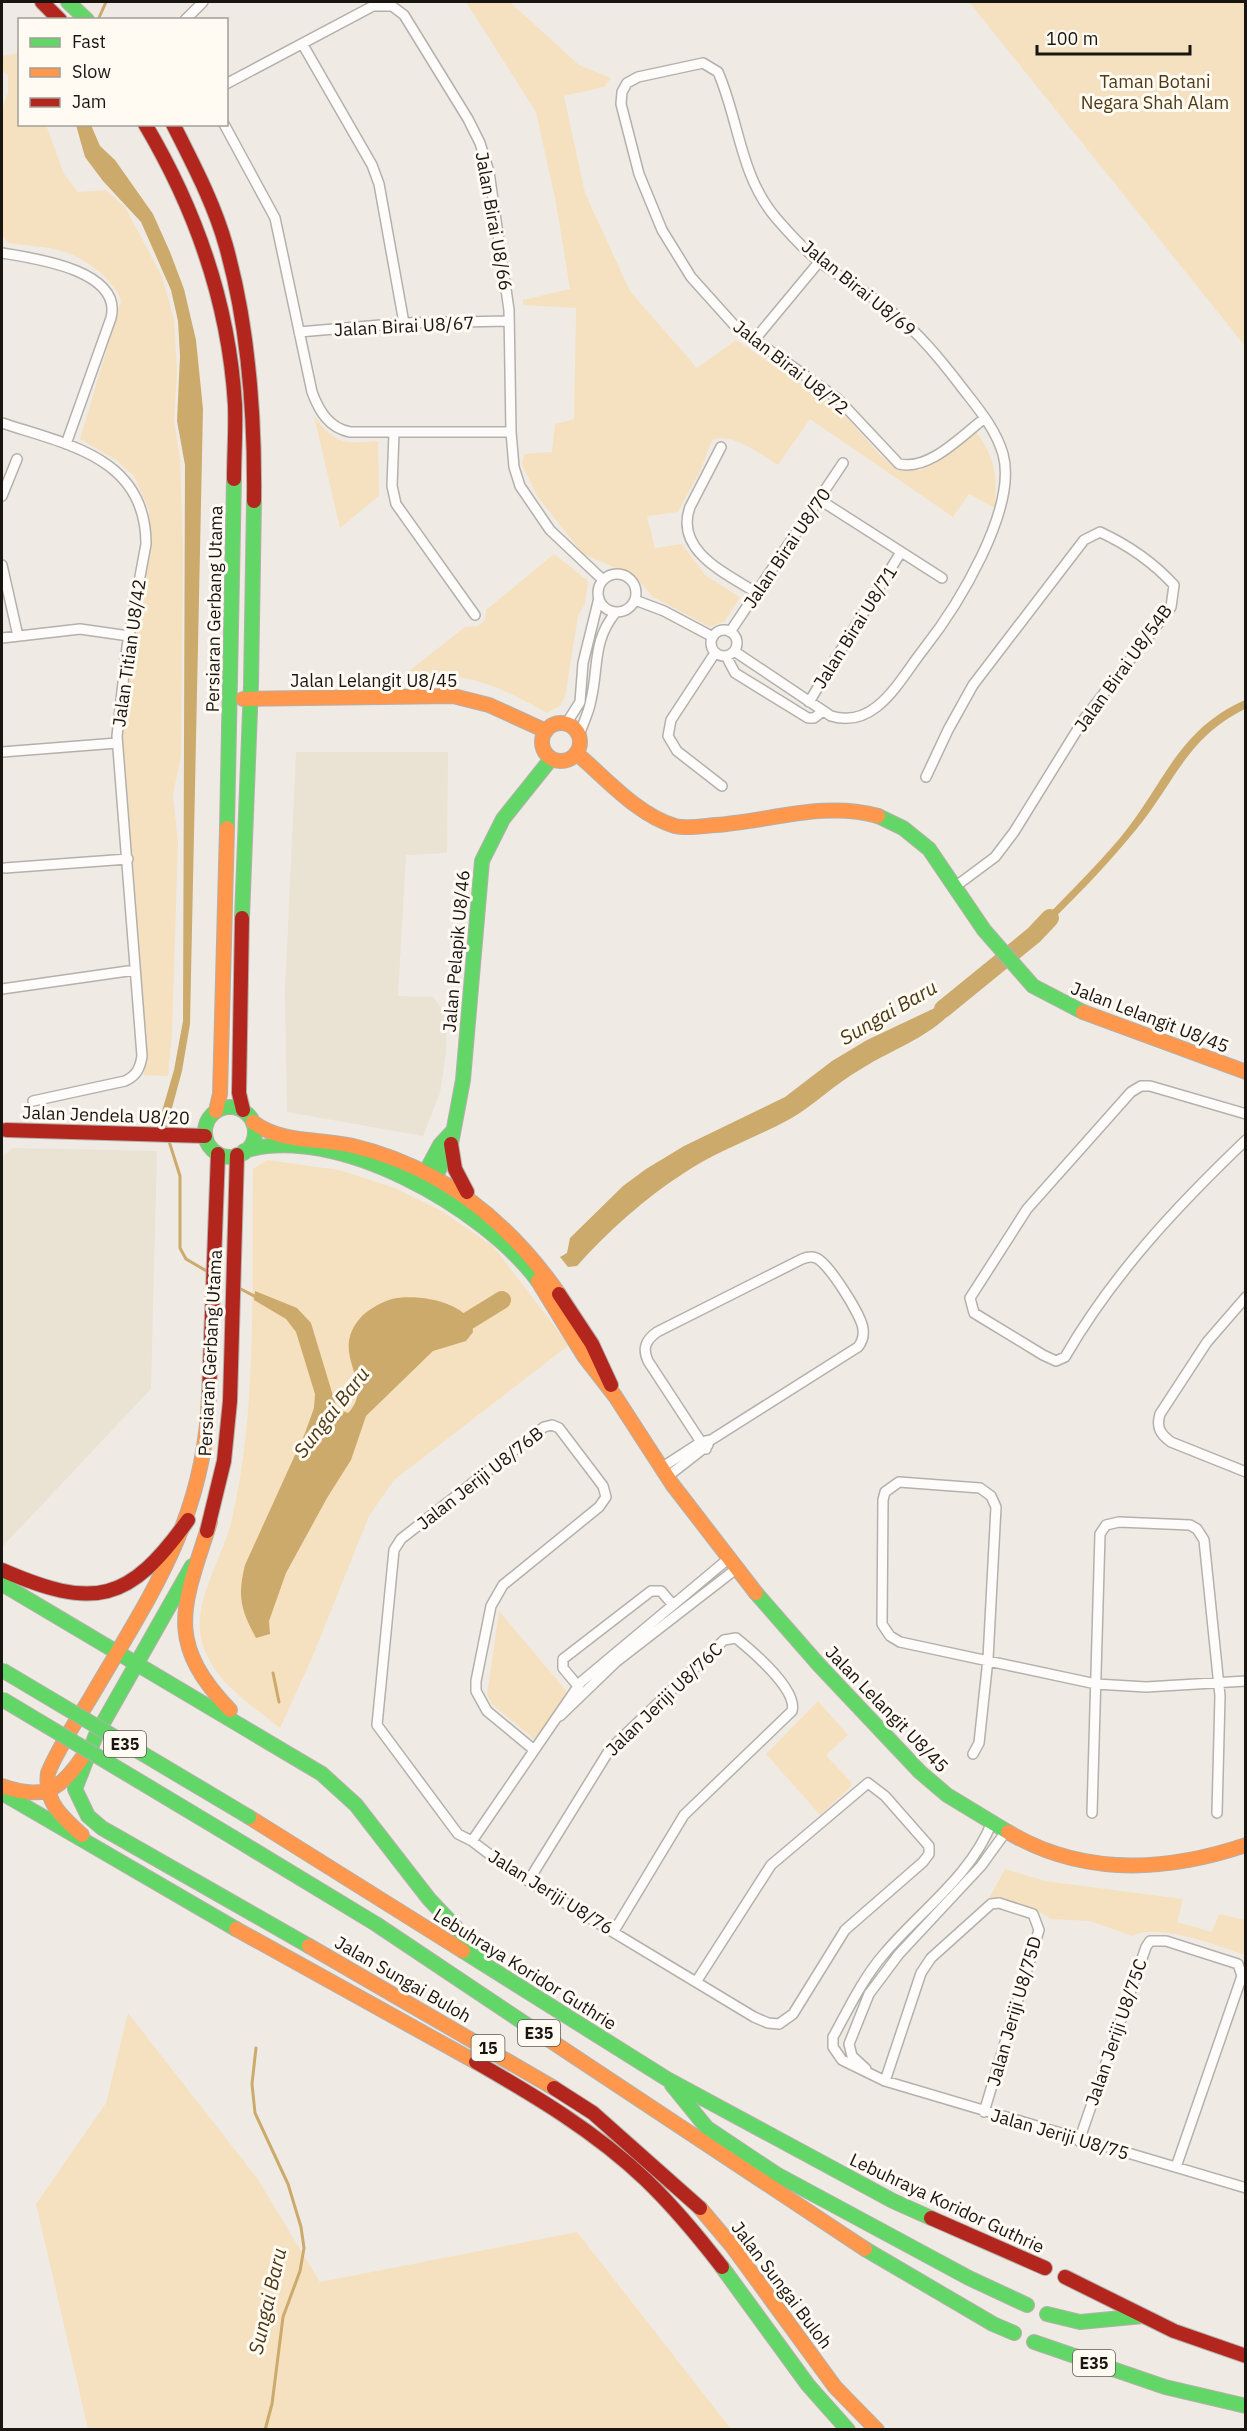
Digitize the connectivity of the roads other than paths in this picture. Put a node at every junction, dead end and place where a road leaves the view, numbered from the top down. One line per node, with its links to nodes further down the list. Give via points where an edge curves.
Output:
1 (42, 2): 5 (main road)
2 (68, 2): 4 (main road)
3 (203, 2): 6 (street)
4 (85, 17)
5 (58, 18)
6 (187, 18)
7 (303, 45): 9 (street, Jalan Birai U8/66); 15 (street, Jalan Birai U8/66, via 378,4 392,6 404,15 480,143 489,172); 16 (street, via 379,184)
8 (669, 70): 14 (street, Jalan Birai U8/69, via 703,63 718,72 742,154 764,201); 18 (street, Jalan Birai U8/72, via 633,80 622,92 621,104 639,174 662,230 691,277 735,326)
9 (228, 83)
10 (146, 126): 45 (main road, Persiaran Gerbang Utama, via 168,163 200,235 219,299 232,368 235,417)
11 (174, 126): 46 (main road, Persiaran Gerbang Utama, via 219,222 240,291 250,357 255,417)
12 (225, 126): 17 (street, via 275,218)
13 (2, 253): 23 (street, via 78,272 98,284 112,304 111,318)
14 (819, 262): 18 (street); 19 (street, Jalan Birai U8/69, via 908,325 941,360)
15 (509, 321): 16 (street, Jalan Birai U8/67); 21 (street, Jalan Birai U8/66)
16 (404, 323): 17 (street, Jalan Birai U8/67)
17 (299, 332): 22 (street, via 312,392 331,423 350,432)
18 (756, 339): 19 (street, Jalan Birai U8/72, via 838,399 898,464 927,461)
19 (985, 418): 48 (street, Jalan Birai U8/69, via 1002,453 1006,489 993,532 962,590 931,640 878,707 866,714 842,718)
20 (2, 423): 23 (street, Jalan Titian U8/42)
21 (511, 432): 22 (street); 32 (street, Jalan Birai U8/66, via 514,467 529,501 550,530)
22 (393, 433): 37 (street, via 392,486 396,504)
23 (66, 444): 40 (street, Jalan Titian U8/42, via 122,476 144,510 146,544)
24 (721, 447): 33 (street, via 690,507 687,530 712,566)
25 (17, 459): 27 (street)
26 (843, 463): 28 (street, Jalan Birai U8/70)
27 (2, 496)
28 (820, 500): 29 (street, Jalan Birai U8/71); 33 (street, Jalan Birai U8/70)
29 (902, 552): 31 (street, Jalan Birai U8/71); 47 (street, Jalan Birai U8/71)
30 (2, 565): 39 (street)
31 (942, 578)
32 (603, 580): 34 (street, via 598,588); 35 (street, via 613,574 629,577 636,588)
33 (757, 593): 38 (street, Jalan Birai U8/70)
34 (599, 598): 36 (street, via 607,609); 49 (street, via 584,663 580,702)
35 (635, 600): 36 (street, via 626,610); 41 (street)
36 (616, 612): 51 (street, via 603,627 591,702)
37 (476, 615)
38 (730, 632): 41 (street, via 720,631); 44 (street, via 737,642)
39 (18, 636): 40 (street, via 88,629); 42 (street)
40 (129, 636): 52 (street, Jalan Titian U8/42)
41 (713, 637): 43 (street, via 710,643)
42 (2, 638)
43 (715, 653): 44 (street); 57 (street, via 671,720 668,736 678,751)
44 (730, 654): 47 (street, Jalan Birai U8/69); 48 (street, Jalan Birai U8/69, via 735,673 808,718)
45 (231, 699): 46 (main road, Jalan Lelangit U8/45); 66 (main road, Persiaran Gerbang Utama, via 220,1094)
46 (252, 699): 50 (main road, Jalan Lelangit U8/45, via 410,695 471,698); 65 (main road, Persiaran Gerbang Utama, via 238,1093)
47 (809, 702): 48 (street, Jalan Birai U8/69)
48 (823, 711)
49 (566, 724): 50 (main road, via 555,724); 51 (main road)
50 (546, 730): 55 (main road, via 542,746)
51 (579, 735): 54 (main road)
52 (117, 743): 53 (street); 58 (street, Jalan Titian U8/42)
53 (2, 752)
54 (576, 753): 55 (main road, via 567,760); 60 (main road, Jalan Lelangit U8/45, via 658,818 678,826 724,826 833,808 853,808 879,815 918,838)
55 (551, 759): 71 (main road, Jalan Pelapik U8/46, via 503,817 482,861 468,1038)
56 (926, 777): 60 (street, Jalan Birai U8/54B, via 974,685 1084,540 1100,532 1123,543 1161,570 1174,585 1171,607 1084,719 1014,832 995,857)
57 (722, 786)
58 (128, 859): 59 (street); 61 (street, Jalan Titian U8/42)
59 (5, 868)
60 (956, 886): 63 (main road, Jalan Lelangit U8/45, via 984,930 1033,986 1092,1017)
61 (135, 970): 62 (street); 64 (street, Jalan Titian U8/42, via 142,1056 138,1072 131,1078)
62 (2, 989)
63 (1245, 1072)
64 (33, 1101)
65 (243, 1110): 66 (main road, via 229,1107); 68 (main road)
66 (216, 1111): 70 (main road, via 207,1122)
67 (1245, 1114): 72 (street, via 1141,1086 1121,1102 1027,1209 970,1298 977,1317 1043,1355 1056,1360 1065,1357 1120,1272)
68 (253, 1122): 73 (main road, via 253,1138); 75 (main road, Jalan Lelangit U8/45, via 265,1132 334,1142)
69 (3, 1128): 70 (main road, Jalan Jendela U8/20)
70 (205, 1136): 74 (main road)
71 (448, 1139): 75 (main road, via 421,1156); 76 (main road, Jalan Pelapik U8/46); 78 (main road, via 459,1179)
72 (1245, 1140)
73 (241, 1153): 74 (main road); 77 (main road, Jalan Lelangit U8/45, via 269,1145 330,1152); 86 (main road, Persiaran Gerbang Utama, via 227,1431)
74 (218, 1154): 85 (main road, Persiaran Gerbang Utama, via 207,1441)
75 (401, 1161): 76 (main road, Jalan Lelangit U8/45)
76 (431, 1175): 77 (main road); 78 (main road, Jalan Lelangit U8/45); 79 (main road)
77 (407, 1180): 79 (main road, Jalan Lelangit U8/45)
78 (470, 1197): 80 (main road, Jalan Lelangit U8/45)
79 (441, 1198): 80 (main road, Jalan Lelangit U8/45)
80 (509, 1239): 84 (main road, Jalan Lelangit U8/45, via 603,1363 614,1393)
81 (1245, 1297): 83 (street, via 1207,1342 1160,1414 1158,1425 1171,1442)
82 (706, 1444): 82 (street, via 844,1358 861,1343 864,1329 860,1319 819,1259 802,1259 648,1340 644,1351 648,1361); 84 (street)
83 (1245, 1472)
84 (664, 1473): 87 (main road, Jalan Lelangit U8/45)
85 (188, 1520): 88 (main road, via 160,1558 111,1593 76,1596); 91 (main road, Persiaran Gerbang Utama, via 170,1562)
86 (210, 1522): 93 (main road, Persiaran Gerbang Utama, via 188,1574); 101 (main road, via 185,1612 186,1647 200,1678)
87 (732, 1564): 90 (street, Jalan Jeriji U8/76); 100 (street, Jalan Jeriji U8/76, via 616,1662); 110 (main road, Jalan Lelangit U8/45, via 828,1675 933,1784)
88 (2, 1570)
89 (2, 1584): 91 (main road)
90 (673, 1605): 98 (street, Jalan Jeriji U8/76); 98 (street, via 660,1591 651,1591 564,1659 562,1668)
91 (117, 1650): 93 (main road); 106 (main road, Persiaran Gerbang Utama, via 51,1764 46,1780)
92 (988, 1659): 92 (street, via 996,1512 993,1500 980,1488 896,1483 885,1492 883,1500 884,1628 900,1642); 97 (street); 104 (street, via 979,1743)
93 (136, 1662): 101 (main road); 102 (main road, Persiaran Gerbang Utama)
94 (2, 1670): 117 (main road, Lebuhraya Koridor Guthrie / E35, bridge)
95 (1220, 1681): 96 (street); 97 (street, via 1146,1687); 97 (street, via 1200,1533 1186,1524 1119,1522 1106,1525 1100,1534); 108 (street)
96 (1245, 1681)
97 (1096, 1684): 109 (street)
98 (578, 1686): 100 (street, Jalan Jeriji U8/76)
99 (2, 1699): 131 (main road, E35, bridge, via 376,1924 841,2235)
100 (556, 1719): 103 (street, Jalan Jeriji U8/76)
101 (254, 1732): 117 (main road, via 322,1774 356,1804 429,1899)
102 (96, 1735): 106 (main road, Persiaran Gerbang Utama, via 67,1780); 136 (main road, Jalan Sungai Buloh / 15, via 75,1789 88,1816 102,1828 526,2070 593,2113 699,2207 835,2387)
103 (533, 1749): 112 (street, Jalan Jeriji U8/76); 112 (street, Jalan Jeriji U8/76B, via 487,1711 478,1697 476,1681 488,1617 499,1589 599,1507 606,1497 603,1486 559,1428 552,1425 410,1532 394,1550 377,1725 450,1826)
104 (973, 1754)
105 (2, 1786): 106 (main road, via 30,1794)
106 (48, 1791): 114 (main road, via 60,1816)
107 (2, 1794): 114 (main road)
108 (1217, 1812)
109 (1092, 1813)
110 (992, 1822): 111 (main road, Jalan Lelangit U8/45); 119 (street, Jalan Jeriji U8/75, via 967,1864 882,1957 833,2037 842,2060)
111 (1007, 1830): 113 (main road, Jalan Lelangit U8/45, via 1059,1855 1124,1865 1188,1863); 119 (street, Jalan Jeriji U8/75, via 981,1866 899,1954 869,1994 849,2044 852,2056)
112 (472, 1840): 115 (street, Jalan Jeriji U8/76)
113 (1245, 1845)
114 (117, 1863): 135 (main road, Jalan Sungai Buloh / 15, via 515,2083 583,2127 627,2163 688,2227 729,2275 810,2388)
115 (529, 1880): 116 (street, Jalan Jeriji U8/76); 116 (street, Jalan Jeriji U8/76C, via 610,1749 724,1640 736,1638 786,1687 794,1700 792,1711 684,1815)
116 (614, 1931): 118 (street, Jalan Jeriji U8/76)
117 (498, 1972): 120 (main road, Lebuhraya Koridor Guthrie / E35)
118 (696, 1982): 118 (street, Jalan Jeriji U8/76, via 761,2021 783,2022 793,2014 845,1930 923,1862 929,1854 927,1843 882,1792 868,1783 771,1865)
119 (874, 2077): 121 (street, Jalan Jeriji U8/75)
120 (667, 2079): 126 (main road, Lebuhraya Koridor Guthrie / E35, via 893,2201); 128 (main road, via 707,2128 776,2174)
121 (885, 2081): 122 (street, Jalan Jeriji U8/75); 122 (street, Jalan Jeriji U8/75D, via 921,1973 931,1958 991,1904 1014,1907 1033,1914 1039,1930)
122 (984, 2112): 123 (street, Jalan Jeriji U8/75)
123 (1079, 2141): 124 (street, Jalan Jeriji U8/75); 124 (street, Jalan Jeriji U8/75C, via 1146,1947 1150,1941 1166,1941 1238,1964 1242,1976)
124 (1176, 2167): 125 (street, Jalan Jeriji U8/75)
125 (1245, 2188)
126 (1045, 2268)
127 (1065, 2277): 130 (main road)
128 (1027, 2305)
129 (1047, 2314): 130 (main road, via 1080,2322)
130 (1143, 2316): 133 (main road)
131 (1014, 2333)
132 (1034, 2342): 134 (main road, E35, via 1153,2385)
133 (1245, 2356)
134 (1245, 2406)
135 (848, 2430)
136 (877, 2430)

